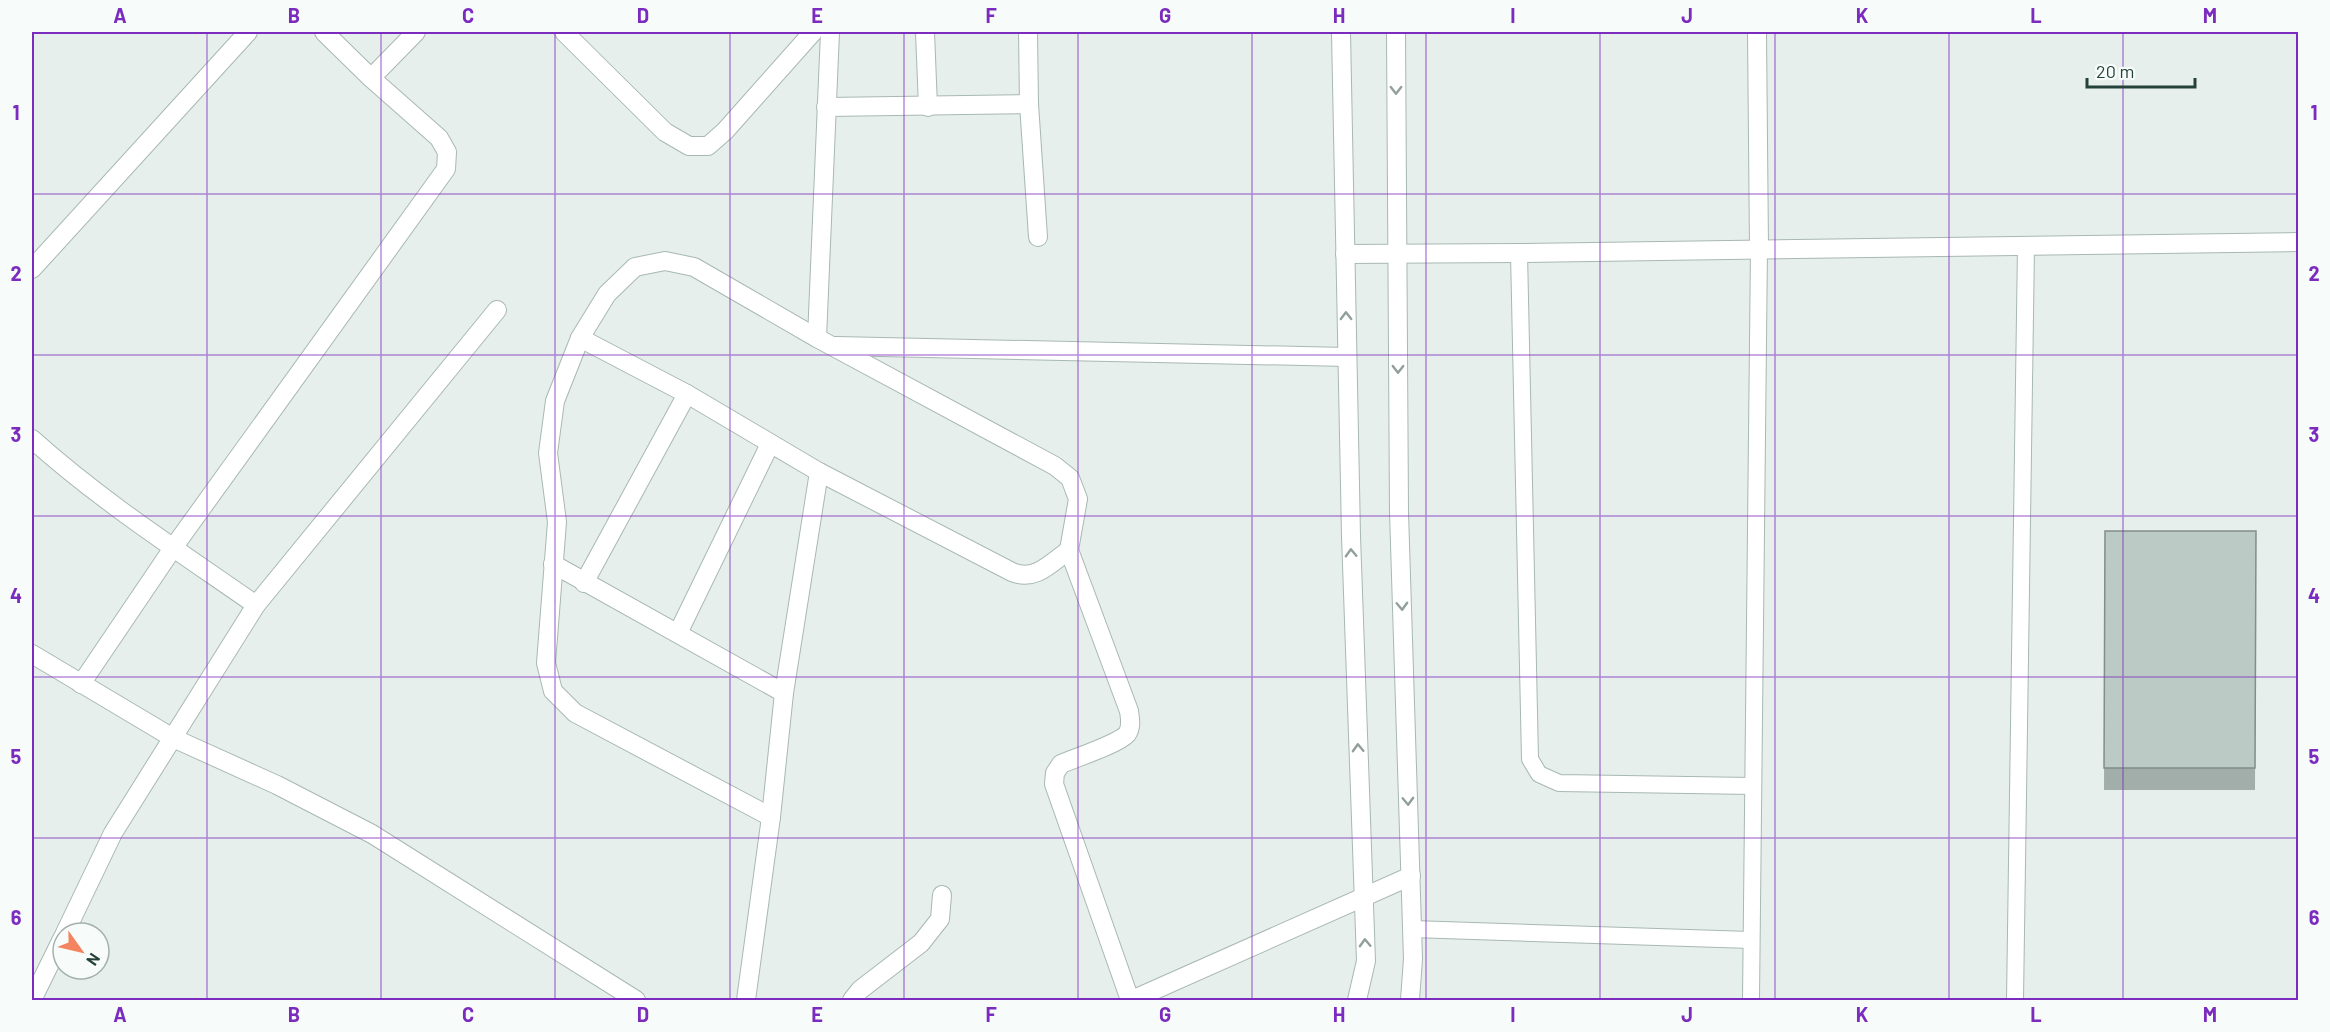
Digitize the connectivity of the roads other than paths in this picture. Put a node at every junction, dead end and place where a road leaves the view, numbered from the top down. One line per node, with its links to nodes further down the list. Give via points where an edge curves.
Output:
1 (248, 32): 23 (street)
2 (324, 32): 12 (street)
3 (416, 32): 12 (street)
4 (564, 32): 11 (street, via 665,132 689,146 708,146 726,132)
5 (830, 32): 14 (street)
6 (925, 32): 15 (street)
7 (1028, 32): 13 (street)
8 (1341, 32): 22 (street)
9 (1396, 32): 20 (street, one-way to 20)
10 (1757, 32): 19 (street)
11 (809, 33)
12 (371, 78): 32 (street, via 439,138 447,152 446,170)
13 (1029, 104): 15 (street); 16 (street)
14 (826, 107): 15 (street); 26 (street)
15 (928, 107)
16 (1038, 237)
17 (2298, 242): 18 (street)
18 (2026, 246): 19 (street); 59 (lane)
19 (1759, 249): 21 (street); 42 (lane)
20 (1398, 252): 21 (street); 22 (street); 44 (street, one-way to 44, via 1400,512)
21 (1519, 253): 42 (lane, via 1530,759 1539,774 1559,783)
22 (1345, 254): 27 (street, one-way to 22)
23 (32, 269)
24 (496, 310): 36 (street)
25 (580, 338): 26 (street, via 607,294 634,267 665,261 694,267); 28 (street); 34 (street, via 555,401 548,453 557,522)
26 (825, 342): 27 (street); 33 (street, via 1070,478 1078,499)
27 (1347, 357): 46 (street, one-way to 27)
28 (687, 394): 30 (street); 35 (street)
29 (32, 440): 32 (street)
30 (770, 444): 31 (street); 37 (street)
31 (819, 472): 33 (street, via 1023,577); 40 (street)
32 (173, 548): 36 (street); 39 (street)
33 (1069, 550): 55 (street, via 1131,723 1127,734 1117,740 1061,764 1054,783)
34 (553, 564): 35 (street); 43 (street, via 546,663 553,691 575,713)
35 (584, 583): 37 (street)
36 (256, 605): 41 (street)
37 (678, 633): 40 (street)
38 (32, 654): 39 (street)
39 (81, 684): 41 (street)
40 (784, 693): 43 (street)
41 (174, 738): 47 (street, via 113,833); 51 (street, via 372,834)
42 (1753, 786): 49 (lane)
43 (771, 817): 53 (street)
44 (1411, 876): 46 (street); 48 (street)
45 (942, 895): 54 (street, via 940,919 921,943)
46 (1364, 896): 55 (street); 56 (street, one-way to 46, via 1366,961)
47 (71, 921)
48 (1412, 929): 49 (lane); 57 (street)
49 (1751, 940): 58 (lane)
50 (51, 962): 52 (street)
51 (627, 998)
52 (32, 1000)
53 (746, 1000)
54 (852, 1000)
55 (1131, 1000)
56 (1357, 1000)
57 (1410, 1000)
58 (1751, 1000)
59 (2015, 1000)

